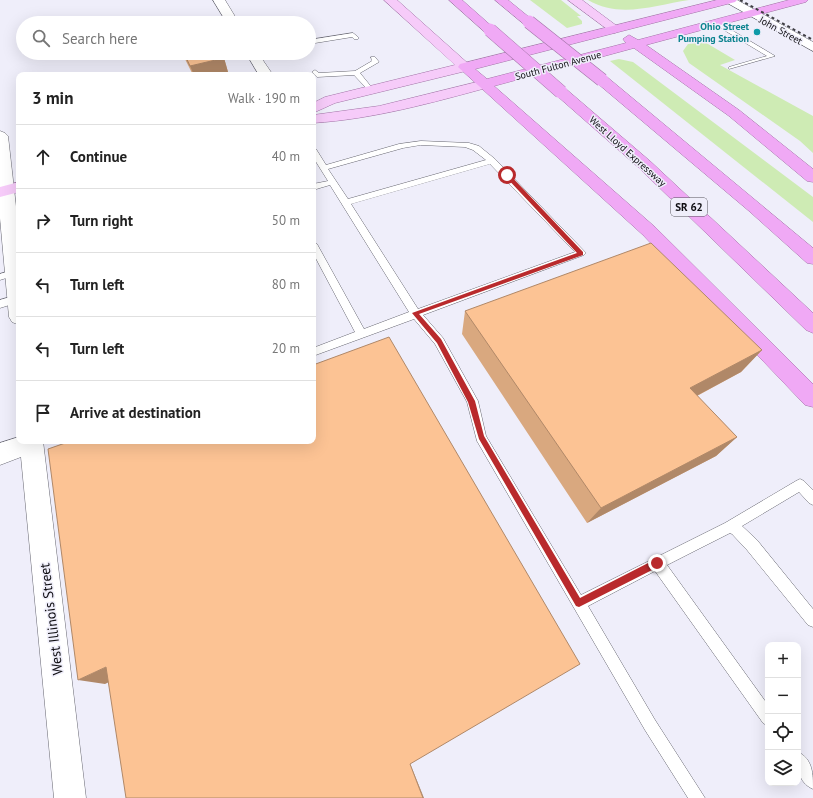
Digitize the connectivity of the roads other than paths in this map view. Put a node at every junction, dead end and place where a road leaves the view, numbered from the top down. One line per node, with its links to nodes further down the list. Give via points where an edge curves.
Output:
1 (219, 0): 11 (street)
2 (390, 0): 24 (main road)
3 (456, 0): 49 (highway, West Lloyd Expressway / SR 62, bridge, via 649,169)
4 (501, 0): 43 (highway, bridge, via 602,80)
5 (574, 0): 13 (main road)
6 (729, 0): 10 (street, John Street); 13 (highway, South Fulton Avenue)
7 (749, 0): 9 (street)
8 (802, 0): 9 (highway, South Fulton Avenue)
9 (767, 10): 10 (highway, South Fulton Avenue)
10 (752, 14): 12 (highway, South Fulton Avenue); 19 (street, John Street)
11 (229, 16)
12 (716, 23): 18 (highway, South Fulton Avenue); 25 (lane, via 772,56)
13 (615, 29): 18 (highway); 24 (highway, South Fulton Avenue)
14 (356, 38): 15 (lane, via 353,35)
15 (316, 40)
16 (316, 41): 17 (lane)
17 (339, 42)
18 (636, 44): 29 (highway, South Fulton Avenue); 37 (highway, via 734,113)
19 (813, 47)
20 (373, 58): 27 (lane, via 376,62)
21 (256, 60): 26 (street)
22 (357, 64): 27 (lane)
23 (332, 67): 27 (lane)
24 (465, 67): 29 (highway); 30 (main road, South Fulton Avenue)
25 (731, 68)
26 (264, 72)
27 (356, 72): 28 (lane); 30 (lane)
28 (316, 74)
29 (485, 84): 32 (main road, South Fulton Avenue, via 405,105 342,118); 52 (highway, via 650,231)
30 (371, 90): 31 (main road, South Fulton Avenue, via 330,100)
31 (316, 107)
32 (316, 119)
33 (0, 136): 40 (street)
34 (316, 156): 36 (lane)
35 (492, 161): 36 (lane, via 476,148 466,145 421,143); 41 (lane); 48 (lane, via 581,253)
36 (323, 168): 38 (lane)
37 (813, 177)
38 (332, 182): 39 (lane); 41 (lane)
39 (316, 186)
40 (8, 190): 44 (street)
41 (345, 203): 48 (lane)
42 (316, 250): 50 (lane)
43 (813, 258)
44 (11, 273): 45 (street)
45 (16, 298)
46 (0, 304): 47 (lane)
47 (16, 308)
48 (415, 313): 50 (lane); 59 (lane, via 439,341 472,401 481,437)
49 (813, 325)
50 (361, 334): 51 (lane)
51 (316, 351)
52 (813, 398)
53 (29, 444): 55 (street)
54 (35, 444): 64 (street, West Illinois Street)
55 (0, 454)
56 (813, 499): 57 (lane, via 800,485)
57 (729, 527): 58 (lane); 60 (lane, via 736,529 752,545)
58 (657, 563): 59 (lane); 61 (lane)
59 (579, 603): 65 (lane, via 650,725)
60 (813, 620)
61 (765, 714)
62 (801, 764): 63 (lane)
63 (813, 781)
64 (70, 798)
65 (697, 798)

